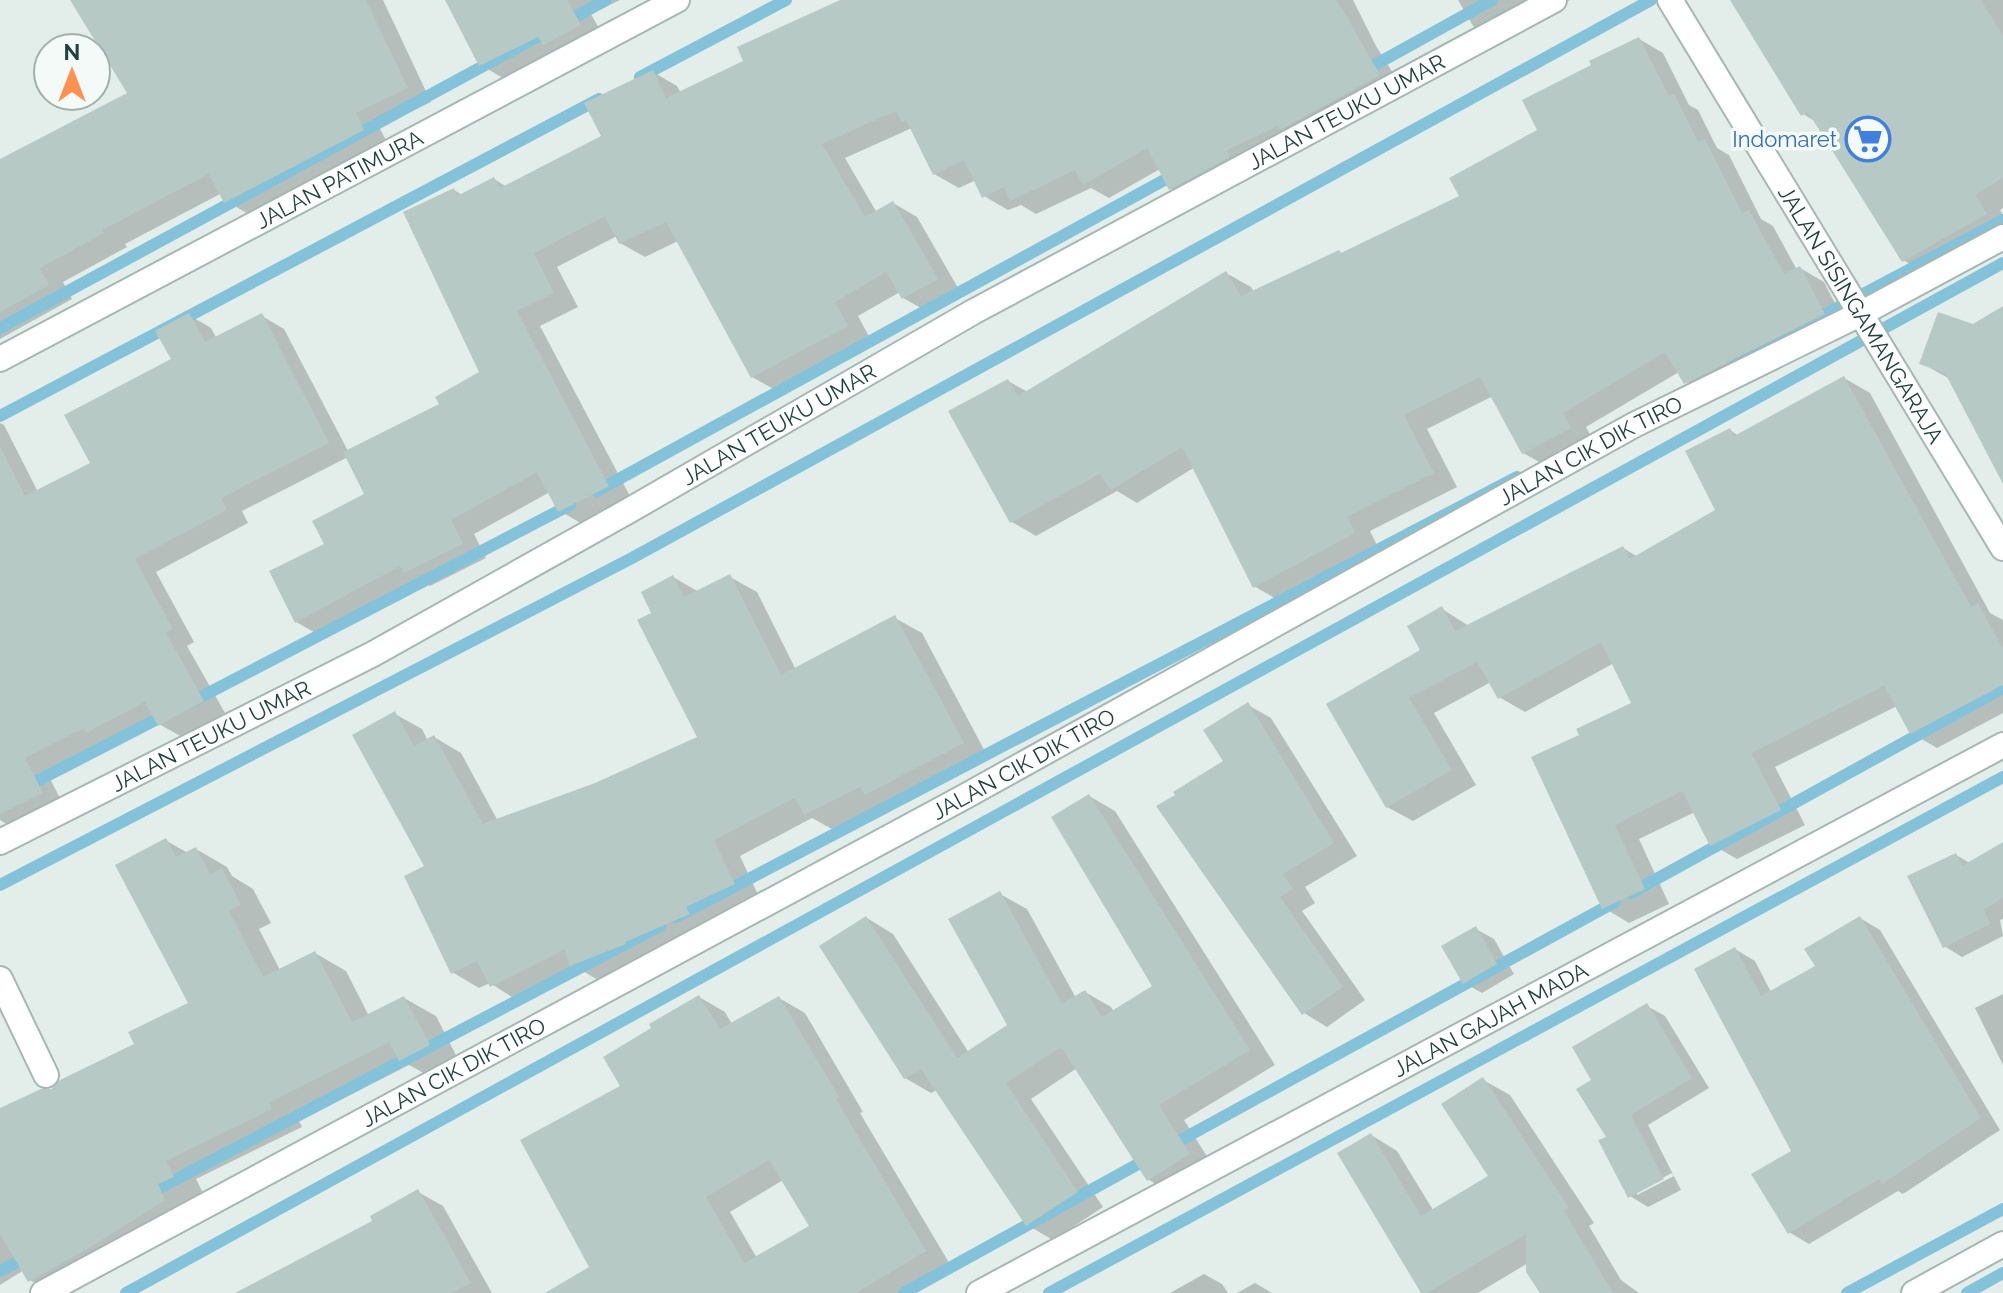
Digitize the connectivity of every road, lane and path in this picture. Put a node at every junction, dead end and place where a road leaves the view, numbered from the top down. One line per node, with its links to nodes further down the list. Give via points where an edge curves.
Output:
1 (677, 0): 6 (street, JALAN PATIMURA)
2 (1554, 0): 9 (street, JALAN TEUKU UMAR, via 973,312 373,654)
3 (1670, 0): 5 (street, JALAN SISINGAMANGARAJA)
4 (2003, 237): 5 (street, JALAN CIK DIK TIRO)
5 (1862, 313): 7 (street, JALAN SISINGAMANGARAJA); 13 (street, JALAN CIK DIK TIRO, via 1634,425 964,797)
6 (0, 359)
7 (2003, 548)
8 (2003, 745): 14 (street, JALAN GAJAH MADA)
9 (0, 842)
10 (0, 979): 11 (street)
11 (46, 1075)
12 (2003, 1244): 15 (street)
13 (43, 1293)
14 (979, 1293)
15 (1914, 1293)

